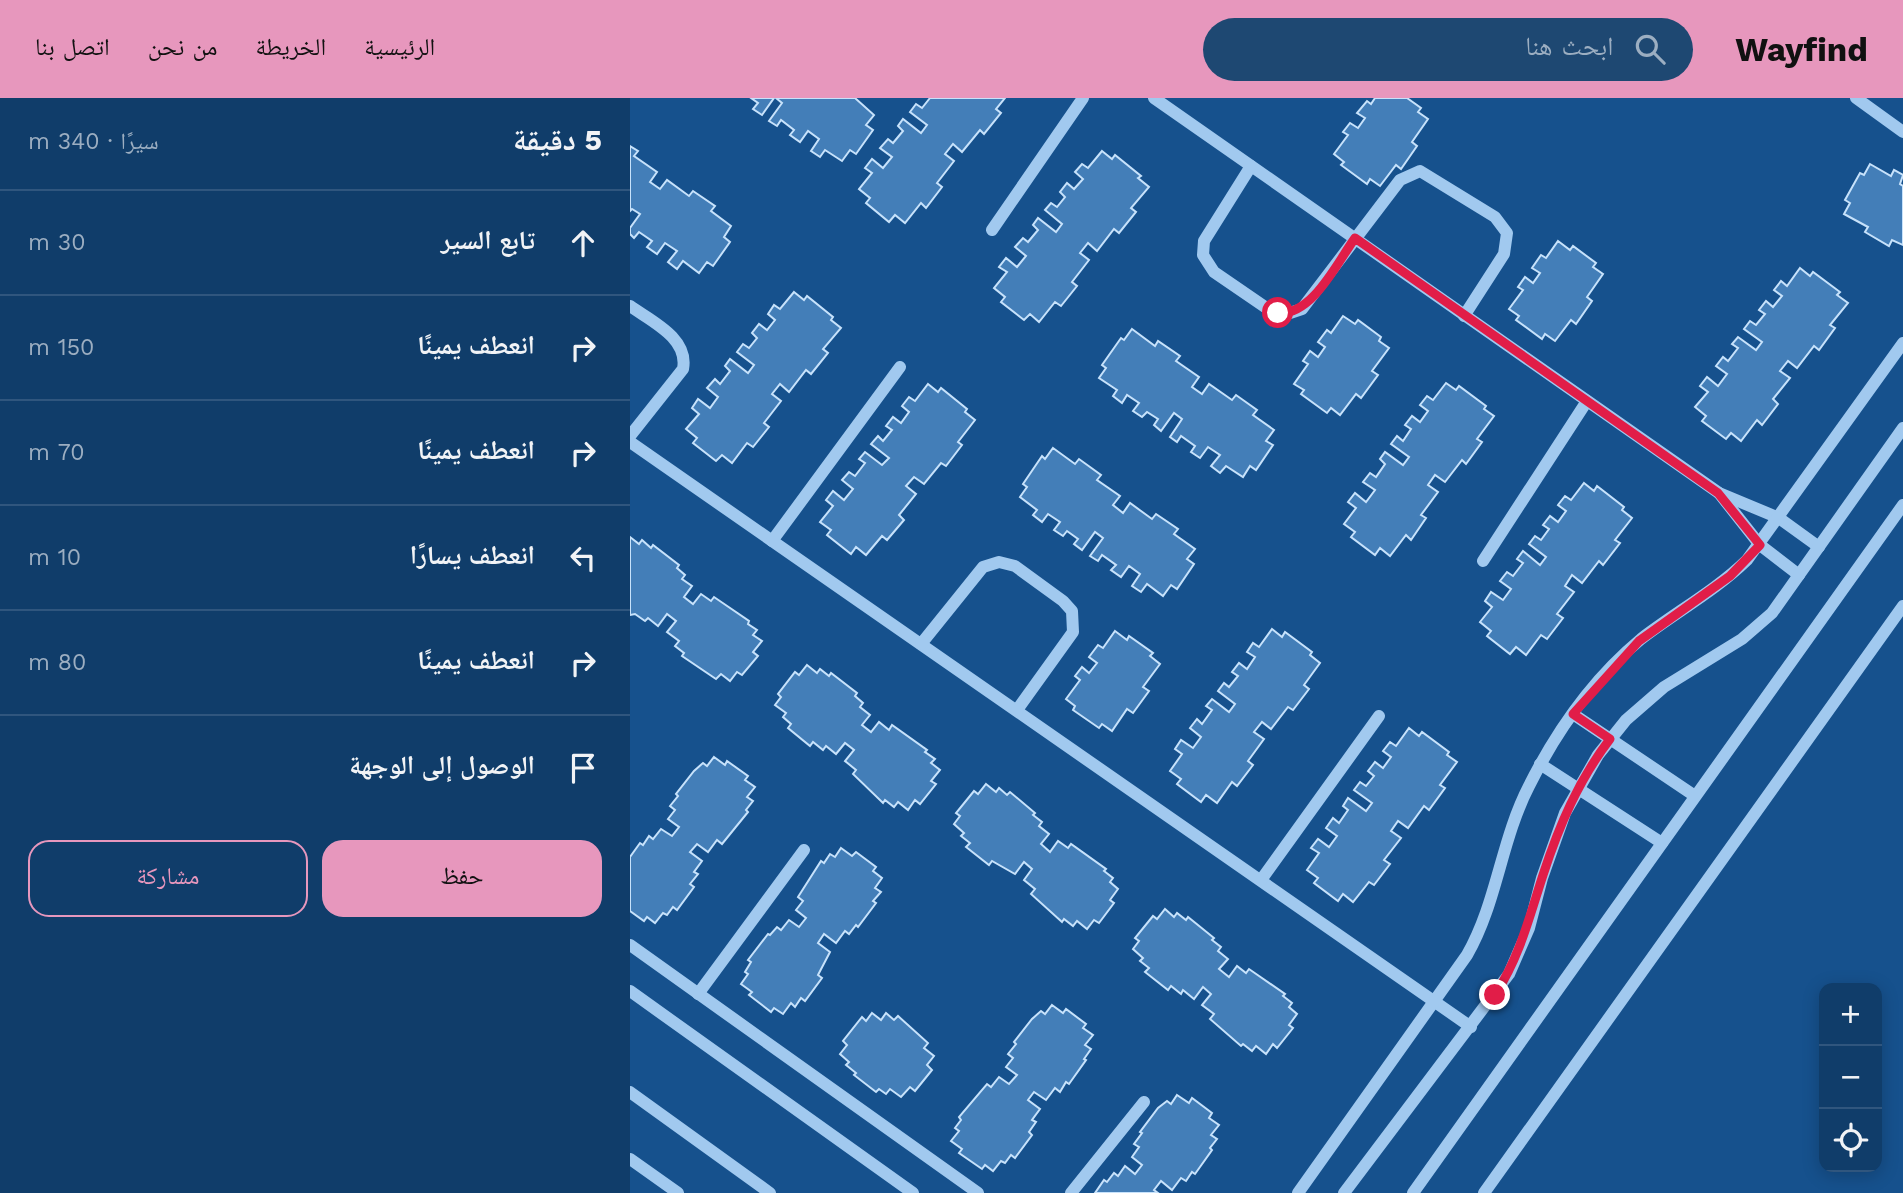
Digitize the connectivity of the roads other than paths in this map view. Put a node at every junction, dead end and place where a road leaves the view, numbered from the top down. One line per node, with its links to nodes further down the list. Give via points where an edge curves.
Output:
1 (1083, 98): 6 (street)
2 (1154, 98): 5 (street)
3 (1856, 98): 4 (street)
4 (1903, 132)
5 (1251, 166): 7 (street); 7 (street, via 1204,241 1206,261 1226,280 1271,311 1295,313 1308,303)
6 (992, 230)
7 (1355, 238): 9 (street); 9 (street, via 1400,180 1413,172 1427,172 1495,217 1507,233 1507,244)
8 (630, 306): 14 (street, via 678,342 684,362)
9 (1464, 316): 12 (street)
10 (1903, 343): 18 (street)
11 (900, 367): 19 (street)
12 (1587, 401): 16 (street); 22 (street)
13 (1903, 428): 21 (street)
14 (630, 436)
15 (630, 442): 19 (street)
16 (1718, 493): 18 (street); 20 (street)
17 (1903, 505): 32 (street)
18 (1779, 518): 20 (street); 21 (street)
19 (772, 541): 25 (street)
20 (1760, 545): 23 (street); 27 (street, via 1730,576 1639,641)
21 (1819, 547): 23 (street)
22 (1483, 561)
23 (1799, 575): 29 (street, via 1759,626 1664,687)
24 (1903, 606): 52 (street)
25 (921, 644): 26 (street); 26 (street, via 983,567 999,562 1015,566 1068,606 1074,625)
26 (1017, 710): 35 (street)
27 (1573, 714): 29 (street); 30 (street)
28 (1380, 716): 35 (street)
29 (1610, 739): 31 (street); 32 (street)
30 (1540, 764): 31 (street); 39 (street, via 1516,813 1474,942)
31 (1577, 788): 33 (street); 40 (street, via 1555,839 1520,951)
32 (1695, 796): 33 (street)
33 (1662, 843): 51 (street)
34 (804, 850): 38 (street)
35 (1261, 880): 39 (street)
36 (630, 945): 38 (street)
37 (630, 991): 46 (street)
38 (698, 994): 47 (street)
39 (1434, 1001): 40 (street); 49 (street)
40 (1471, 1027): 50 (street)
41 (630, 1092): 45 (street)
42 (1144, 1102): 48 (street)
43 (630, 1158): 44 (street)
44 (678, 1193)
45 (771, 1193)
46 (913, 1193)
47 (978, 1193)
48 (1071, 1193)
49 (1298, 1193)
50 (1344, 1193)
51 (1413, 1193)
52 (1484, 1193)

